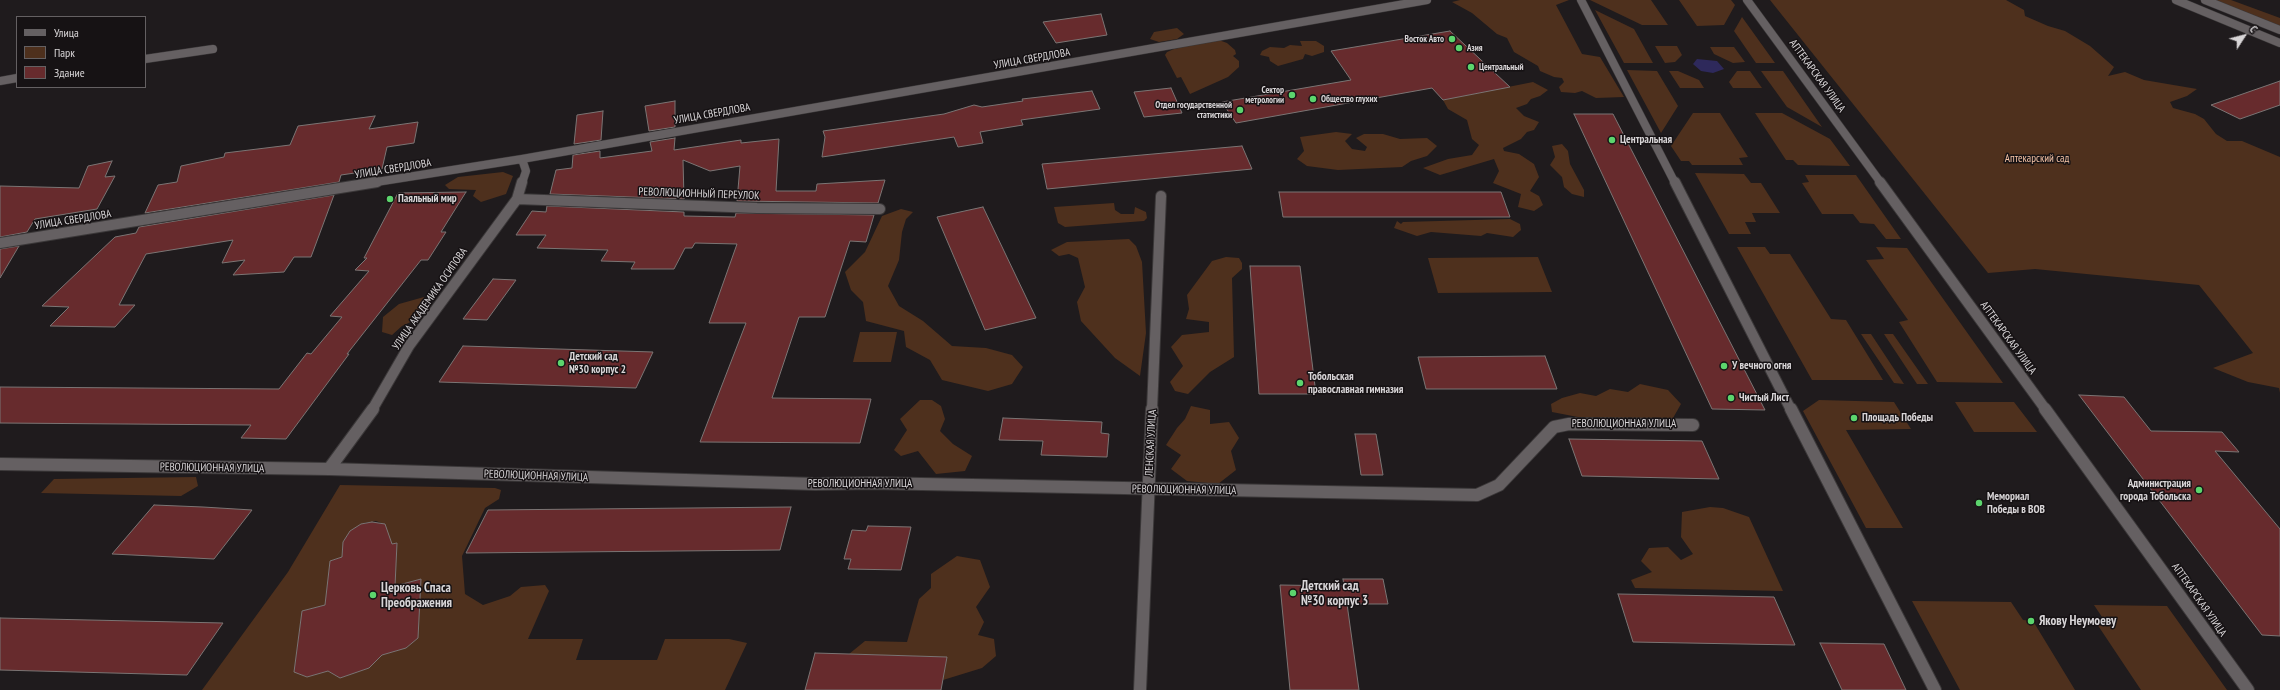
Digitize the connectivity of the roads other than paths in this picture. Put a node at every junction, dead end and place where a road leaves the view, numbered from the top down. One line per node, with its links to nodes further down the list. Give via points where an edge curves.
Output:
1 (1427, 0): 12 (street, УЛИЦА СВЕРДЛОВА)
2 (1581, 0): 22 (street)
3 (1746, 0): 23 (street, АПТЕКАРСКАЯ УЛИЦА)
4 (2176, 0): 7 (street)
5 (2205, 0): 6 (street)
6 (2280, 30)
7 (2280, 43)
8 (213, 49): 9 (street)
9 (146, 59)
10 (16, 78): 11 (street)
11 (0, 81)
12 (522, 159): 14 (street, УЛИЦА АКАДЕМИКА ОСИПОВА, via 526,171); 16 (street, УЛИЦА СВЕРДЛОВА)
13 (1161, 196): 20 (street, ЛЕНСКАЯ УЛИЦА)
14 (516, 199): 15 (street, РЕВОЛЮЦИОННЫЙ ПЕРЕУЛОК, via 757,208); 19 (street, УЛИЦА АКАДЕМИКА ОСИПОВА, via 409,346 374,407)
15 (880, 209)
16 (0, 243)
17 (1693, 424): 20 (street, РЕВОЛЮЦИОННАЯ УЛИЦА, via 1569,424 1554,427 1498,485 1476,495)
18 (0, 464): 19 (street, РЕВОЛЮЦИОННАЯ УЛИЦА)
19 (329, 469): 20 (street, РЕВОЛЮЦИОННАЯ УЛИЦА, via 815,484 871,483)
20 (1149, 490): 21 (street, ЛЕНСКАЯ УЛИЦА)
21 (1140, 690)
22 (1935, 690)
23 (2248, 690)

